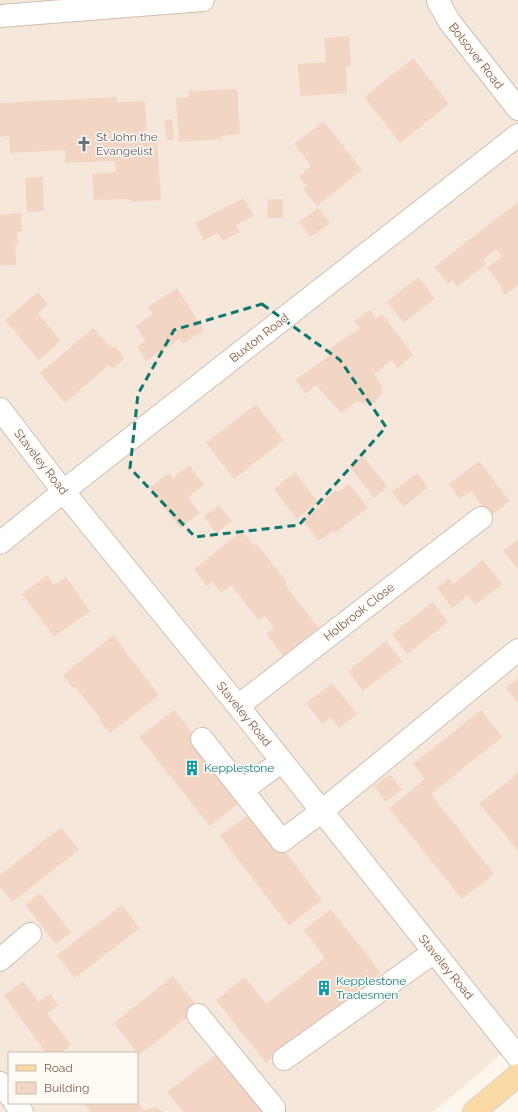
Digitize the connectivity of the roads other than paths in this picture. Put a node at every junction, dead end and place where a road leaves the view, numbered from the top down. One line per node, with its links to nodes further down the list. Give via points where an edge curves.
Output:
1 (203, 0): 3 (street)
2 (438, 0): 4 (street, Bolsover Road, via 449,21)
3 (0, 16)
4 (518, 109)
5 (518, 135): 7 (street, Buxton Road)
6 (0, 409): 7 (street, Staveley Road)
7 (63, 491): 9 (street, Buxton Road); 11 (street, Staveley Road)
8 (481, 518): 11 (street, Holbrook Close)
9 (0, 542)
10 (518, 650): 15 (street)
11 (238, 706): 13 (street, Staveley Road)
12 (202, 739): 14 (street)
13 (282, 761): 14 (street); 15 (street, Staveley Road)
14 (243, 790): 15 (street, via 282,841)
15 (322, 811): 17 (street, Staveley Road)
16 (30, 934): 18 (street)
17 (434, 952): 20 (street, Staveley Road); 21 (street)
18 (0, 960)
19 (198, 1015): 27 (street, via 274,1108)
20 (518, 1057)
21 (284, 1059)
22 (518, 1075): 28 (main road)
23 (0, 1083): 24 (street)
24 (8, 1094)
25 (16, 1104): 26 (street)
26 (22, 1112)
27 (274, 1112)
28 (474, 1112)

